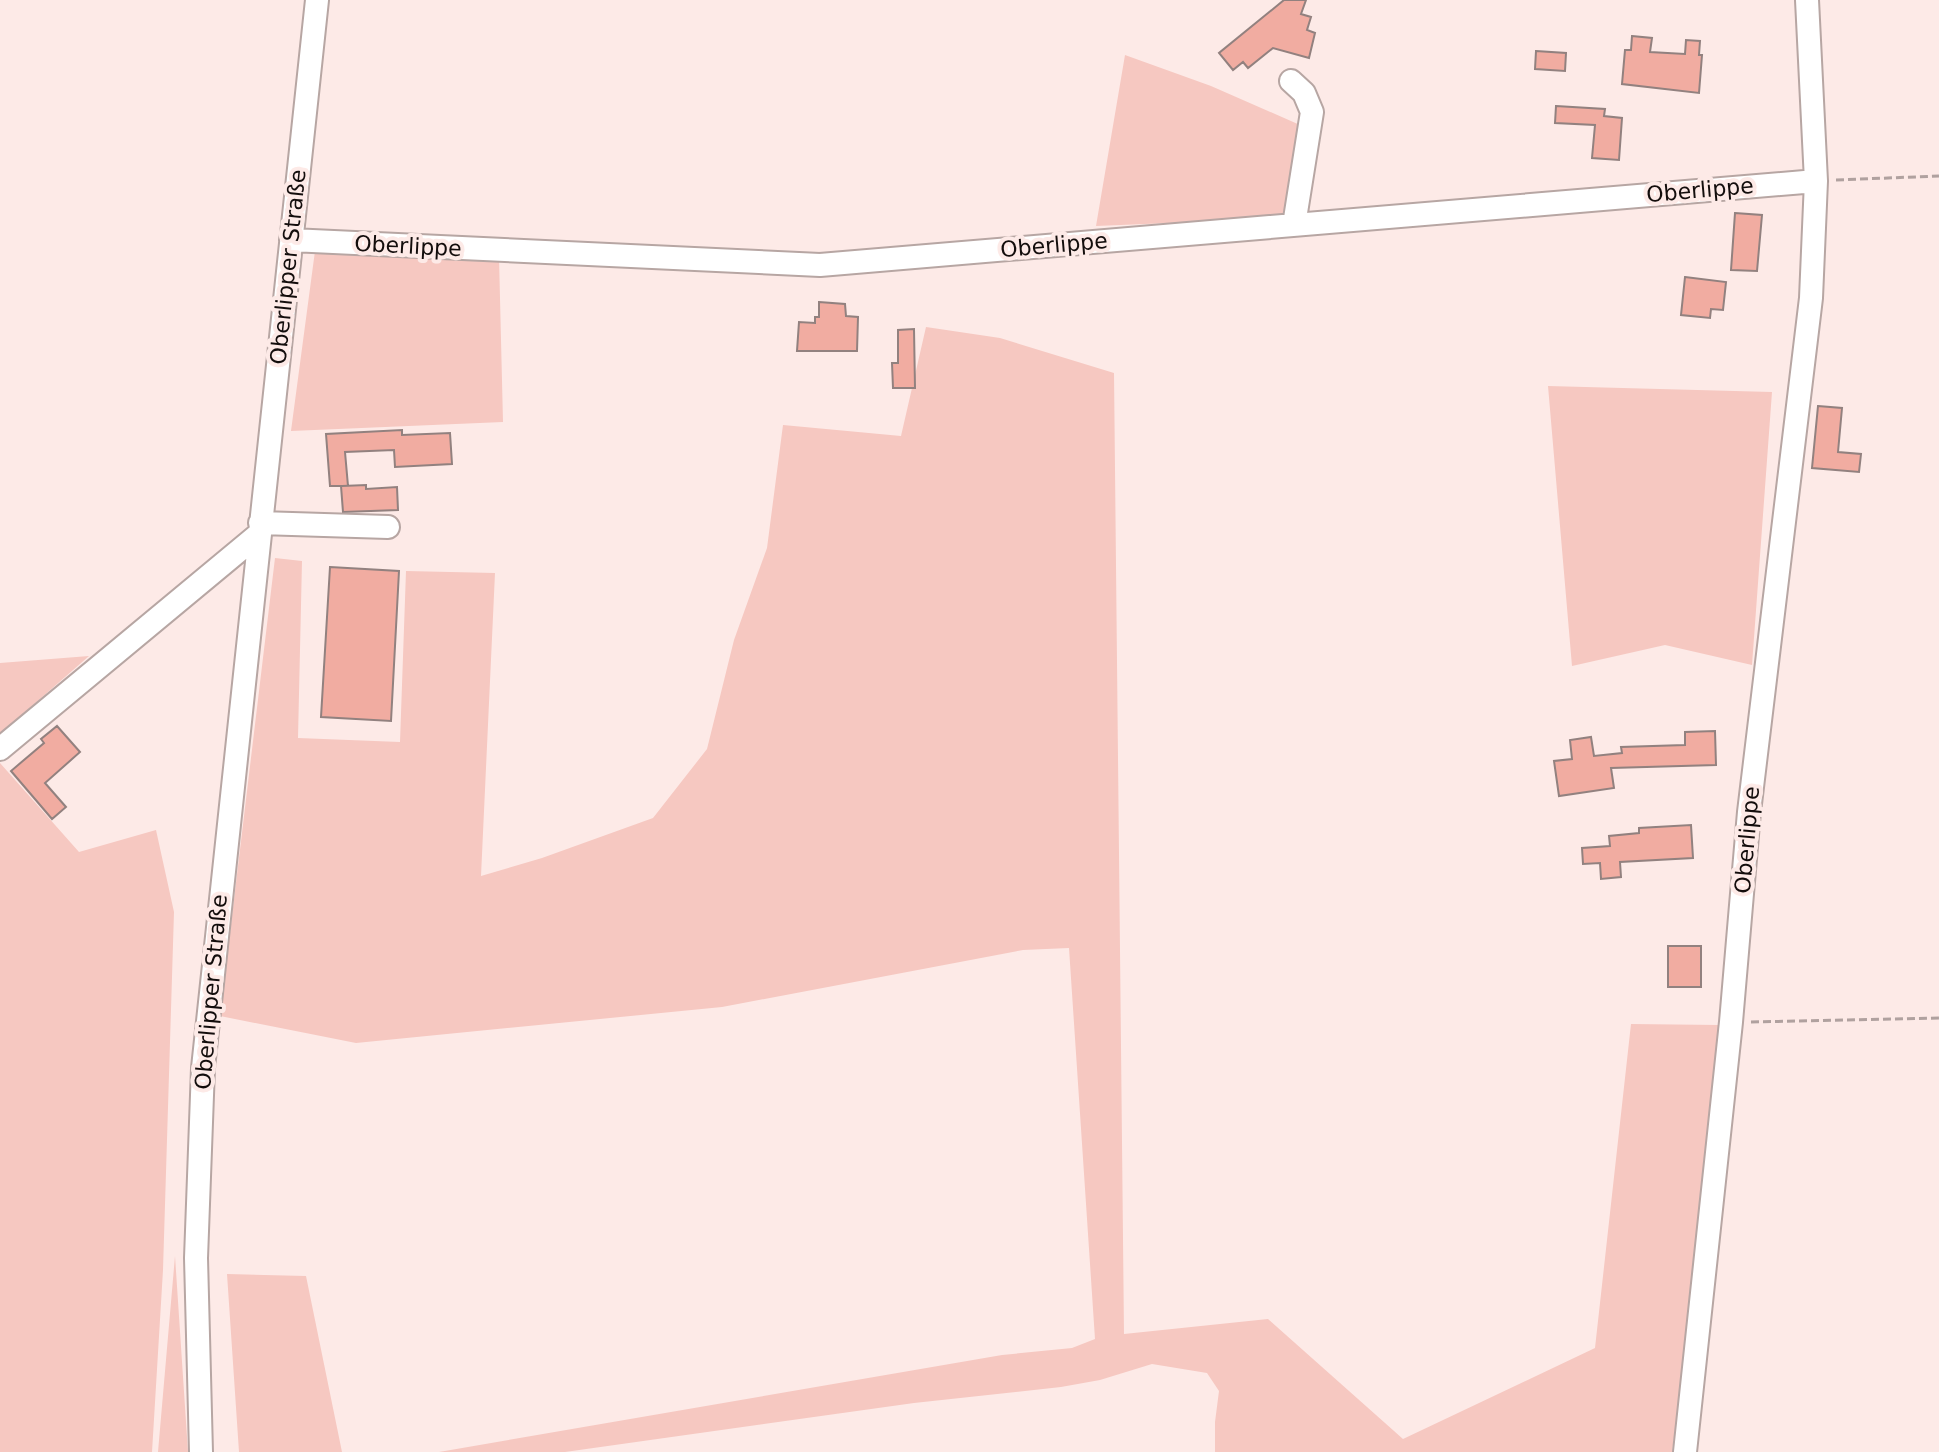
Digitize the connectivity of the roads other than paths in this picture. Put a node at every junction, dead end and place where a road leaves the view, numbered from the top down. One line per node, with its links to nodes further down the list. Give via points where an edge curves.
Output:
1 (317, 0): 6 (street, Oberlipper Straße)
2 (1807, 0): 4 (street, Oberlippe)
3 (1291, 81): 5 (street, via 1304,93 1312,112)
4 (1816, 181): 5 (street, Oberlippe); 11 (street, Oberlippe, via 1811,298 1749,812)
5 (1294, 225): 6 (street, Oberlippe, via 820,265)
6 (291, 240): 8 (street, Oberlipper Straße)
7 (388, 527): 8 (street)
8 (259, 529): 9 (street); 10 (street, Oberlipper Straße, via 203,1068 196,1258)
9 (0, 749)
10 (201, 1452)
11 (1685, 1452)

